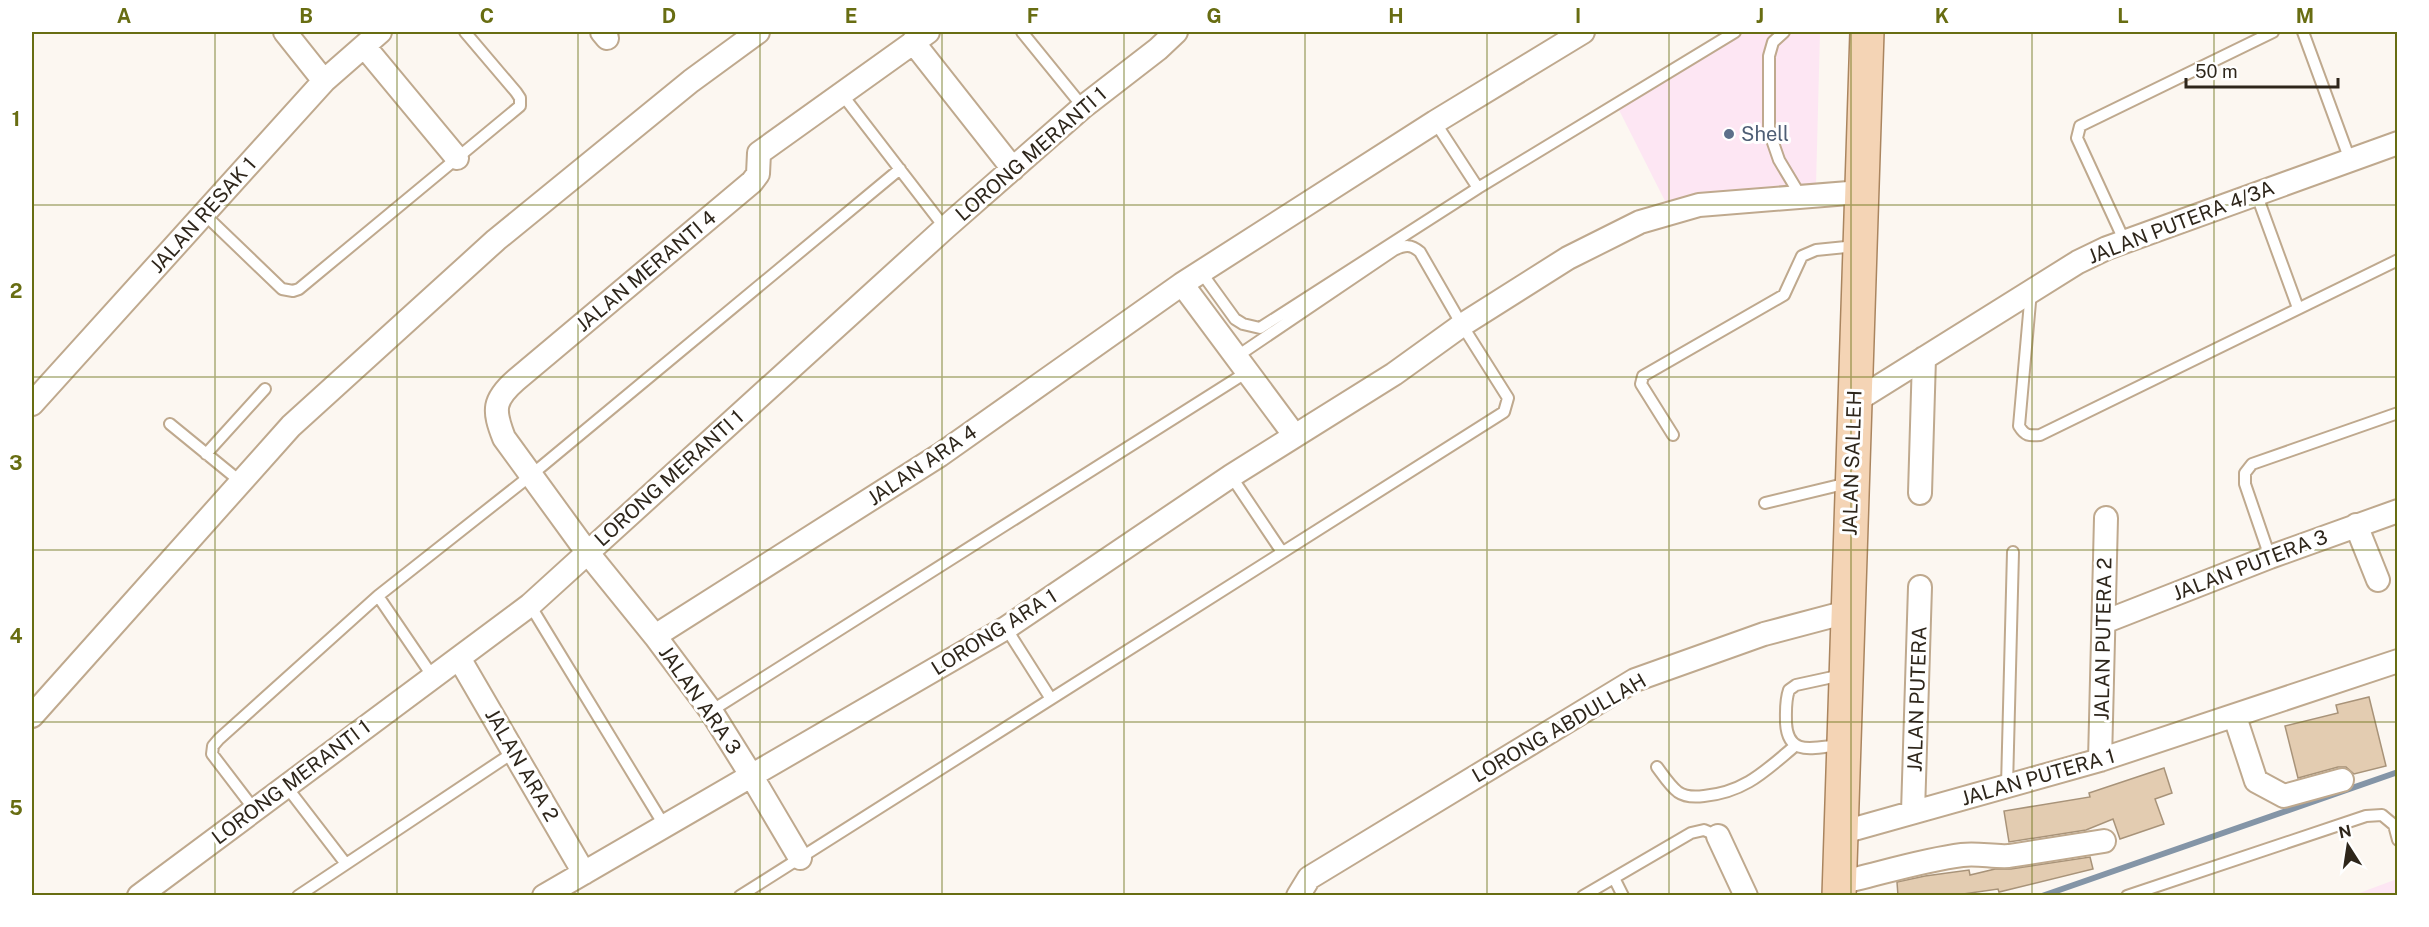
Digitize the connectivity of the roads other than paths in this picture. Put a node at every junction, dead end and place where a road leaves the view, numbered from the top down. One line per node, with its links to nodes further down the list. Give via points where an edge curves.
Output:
1 (285, 32): 15 (street)
2 (465, 32): 20 (lane, via 516,92 520,106)
3 (1022, 32): 17 (lane)
4 (1176, 32): 14 (street, LORONG MERANTI 1)
5 (1583, 32): 18 (street, JALAN ARA 4)
6 (1735, 32): 24 (lane)
7 (1784, 32): 27 (lane, via 1773,42 1769,56 1769,131 1779,160)
8 (1867, 32): 25 (main road, JALAN SALLEH)
9 (2273, 32): 30 (lane, via 2080,126 2077,138)
10 (2303, 32): 21 (lane)
11 (744, 36): 50 (street, via 496,240 291,426)
12 (921, 37): 16 (street, JALAN MERANTI 4); 23 (street)
13 (372, 39): 15 (street, JALAN RESAK 1); 20 (street)
14 (1152, 40): 17 (street, LORONG MERANTI 1)
15 (324, 81): 28 (street, JALAN RESAK 1)
16 (841, 93): 22 (lane); 48 (street, JALAN MERANTI 4, via 759,153 758,174 752,182 502,392 496,406 498,422)
17 (1083, 107): 23 (street, LORONG MERANTI 1)
18 (1435, 122): 24 (lane); 33 (street, JALAN ARA 4)
19 (2397, 143): 21 (street, JALAN PUTERA 4/3A)
20 (457, 158): 28 (lane, via 293,291 282,289)
21 (2350, 160): 26 (street, JALAN PUTERA 4/3A)
22 (900, 169): 29 (lane); 48 (lane)
23 (1012, 169): 29 (street, LORONG MERANTI 1)
24 (1478, 188): 33 (lane, via 1260,328 1235,319)
25 (1861, 192): 27 (street, LORONG ARA 1); 31 (main road, JALAN SALLEH)
26 (2256, 193): 30 (street, JALAN PUTERA 4/3A); 36 (lane)
27 (1800, 195): 37 (street, LORONG ARA 1, via 1699,205 1640,222 1568,258)
28 (204, 214): 42 (street, JALAN RESAK 1)
29 (945, 228): 57 (street, LORONG MERANTI 1)
30 (2124, 240): 35 (street, JALAN PUTERA 4/3A)
31 (1859, 245): 41 (main road, JALAN SALLEH); 45 (lane, via 1816,250 1802,256 1784,295 1643,376 1641,384)
32 (2397, 260): 36 (lane)
33 (1201, 272): 34 (street, JALAN ARA 4)
34 (1182, 284): 39 (street); 68 (street, JALAN ARA 4, via 940,455)
35 (2031, 291): 36 (lane, via 2019,426 2029,436 2040,435); 38 (street, JALAN PUTERA 4/3A)
36 (2298, 308)
37 (1462, 325): 39 (lane, via 1420,252 1404,245); 46 (street, LORONG ARA 1, via 1394,374); 58 (lane, via 1508,398 1504,412)
38 (1924, 358): 41 (street, JALAN PUTERA 4/3A); 52 (street)
39 (1242, 365): 46 (street); 74 (lane)
40 (265, 389): 47 (lane)
41 (1854, 402): 51 (main road, JALAN SALLEH)
42 (32, 404)
43 (2397, 413): 60 (lane, via 2252,464 2245,473 2245,484)
44 (170, 424): 47 (lane)
45 (1673, 435)
46 (1295, 436): 49 (street, LORONG ARA 1)
47 (206, 454): 50 (lane)
48 (530, 476): 57 (street, JALAN MERANTI 4); 63 (lane)
49 (1231, 476): 58 (lane); 67 (street, LORONG ARA 1)
50 (241, 482): 75 (street)
51 (1851, 482): 53 (lane); 65 (main road, JALAN SALLEH)
52 (1920, 493)
53 (1765, 503)
54 (2397, 510): 56 (street, JALAN PUTERA 3)
55 (2106, 518): 66 (street, JALAN PUTERA 2)
56 (2356, 525): 60 (street, JALAN PUTERA 3); 61 (street)
57 (587, 552): 64 (street, LORONG MERANTI 1); 68 (street, JALAN ARA 3)
58 (1282, 552): 73 (lane)
59 (2013, 552): 85 (lane)
60 (2270, 557): 66 (street, JALAN PUTERA 3)
61 (2378, 580)
62 (1920, 586): 87 (street, JALAN PUTERA)
63 (378, 596): 72 (lane); 86 (lane, via 213,746 212,754)
64 (530, 605): 69 (street, LORONG MERANTI 1); 88 (lane)
65 (1847, 612): 71 (main road, JALAN SALLEH); 102 (street, LORONG ABDULLAH, via 1764,634 1635,680 1309,878)
66 (2104, 622): 80 (street, JALAN PUTERA 2)
67 (1006, 628): 73 (lane); 82 (street, LORONG ARA 1)
68 (655, 636): 74 (street, JALAN ARA 3)
69 (459, 658): 72 (street, LORONG MERANTI 1); 79 (street, JALAN ARA 2)
70 (2397, 662): 76 (street, JALAN PUTERA 1)
71 (1845, 674): 77 (main road, JALAN SALLEH); 78 (lane, via 1789,690 1787,735)
72 (434, 677): 84 (street, LORONG MERANTI 1)
73 (1051, 699): 93 (lane)
74 (711, 711): 82 (street, JALAN ARA 3)
75 (32, 716)
76 (2235, 717): 80 (street, JALAN PUTERA 1); 83 (street, via 2256,781 2284,795)
77 (1843, 745): 78 (lane); 89 (main road, JALAN SALLEH)
78 (1795, 746): 81 (lane, via 1760,776 1723,794 1683,795)
79 (514, 752): 94 (lane); 95 (street, JALAN ARA 2)
80 (2100, 760): 85 (street, JALAN PUTERA 1)
81 (1657, 767)
82 (751, 775): 88 (street, LORONG ARA 1); 93 (street, JALAN ARA 3)
83 (2342, 780)
84 (286, 786): 86 (street, LORONG MERANTI 1); 94 (lane)
85 (2007, 786): 87 (street, JALAN PUTERA 1)
86 (254, 810): 98 (street, LORONG MERANTI 1)
87 (1913, 812): 89 (street, JALAN PUTERA 1)
88 (664, 825): 95 (street, LORONG ARA 1)
89 (1840, 832): 97 (main road, JALAN SALLEH)
90 (1718, 836): 96 (lane, via 1704,830 1691,833); 105 (street)
91 (2397, 840): 106 (lane, via 2394,825 2382,815 2366,816)
92 (2104, 841): 97 (street, via 2009,856 1957,856)
93 (800, 858): 101 (lane)
94 (346, 864): 99 (lane)
95 (584, 873): 100 (street, LORONG ARA 1)
96 (1614, 878): 103 (lane); 104 (lane)
97 (1839, 889)
98 (139, 896)
99 (298, 896)
100 (544, 896)
101 (740, 896)
102 (1298, 896)
103 (1583, 896)
104 (1623, 896)
105 (1746, 896)
106 (2127, 896)

